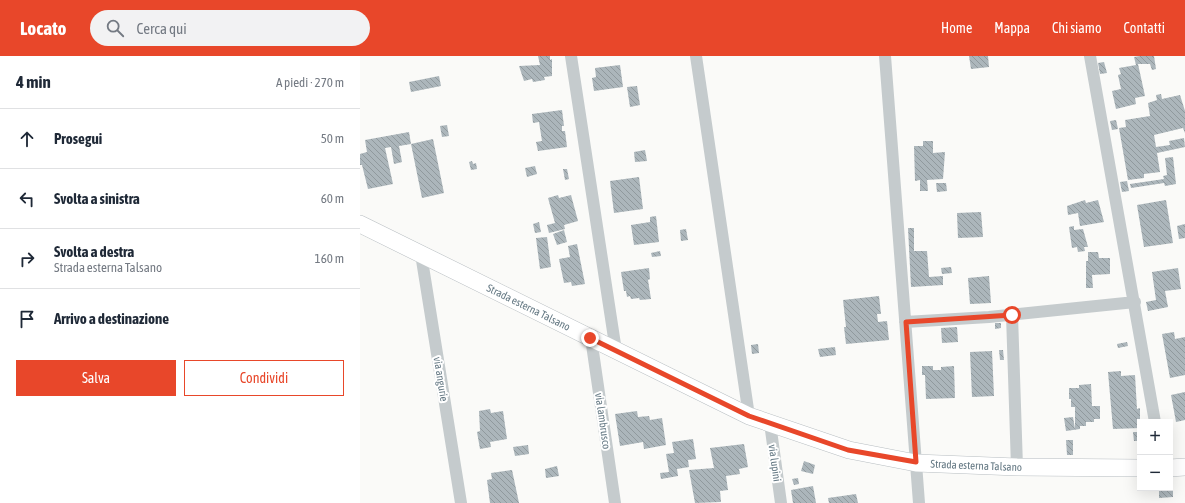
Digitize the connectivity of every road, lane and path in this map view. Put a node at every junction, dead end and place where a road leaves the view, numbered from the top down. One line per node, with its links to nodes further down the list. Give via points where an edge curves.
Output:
1 (571, 56): 11 (street)
2 (696, 56): 12 (street)
3 (885, 56): 9 (street)
4 (1090, 56): 7 (street)
5 (360, 224): 6 (street, Strada esterna Talsano)
6 (421, 254): 10 (street, Strada esterna Talsano); 20 (street, via angurie)
7 (1135, 302): 8 (street); 13 (street)
8 (1012, 315): 9 (street); 16 (street)
9 (906, 322): 15 (street)
10 (590, 338): 11 (street, Strada esterna Talsano); 21 (street, via lambrusco)
11 (616, 351): 12 (street, Strada esterna Talsano)
12 (749, 416): 14 (street, Strada esterna Talsano)
13 (1154, 419)
14 (770, 423): 15 (street, Strada esterna Talsano, via 848,450); 22 (street, via lupini)
15 (916, 462): 16 (street, Strada esterna Talsano); 23 (street)
16 (1017, 467): 18 (street, Strada esterna Talsano)
17 (1185, 467): 19 (street)
18 (1137, 468)
19 (1173, 468)
20 (461, 503)
21 (615, 503)
22 (781, 503)
23 (919, 503)

